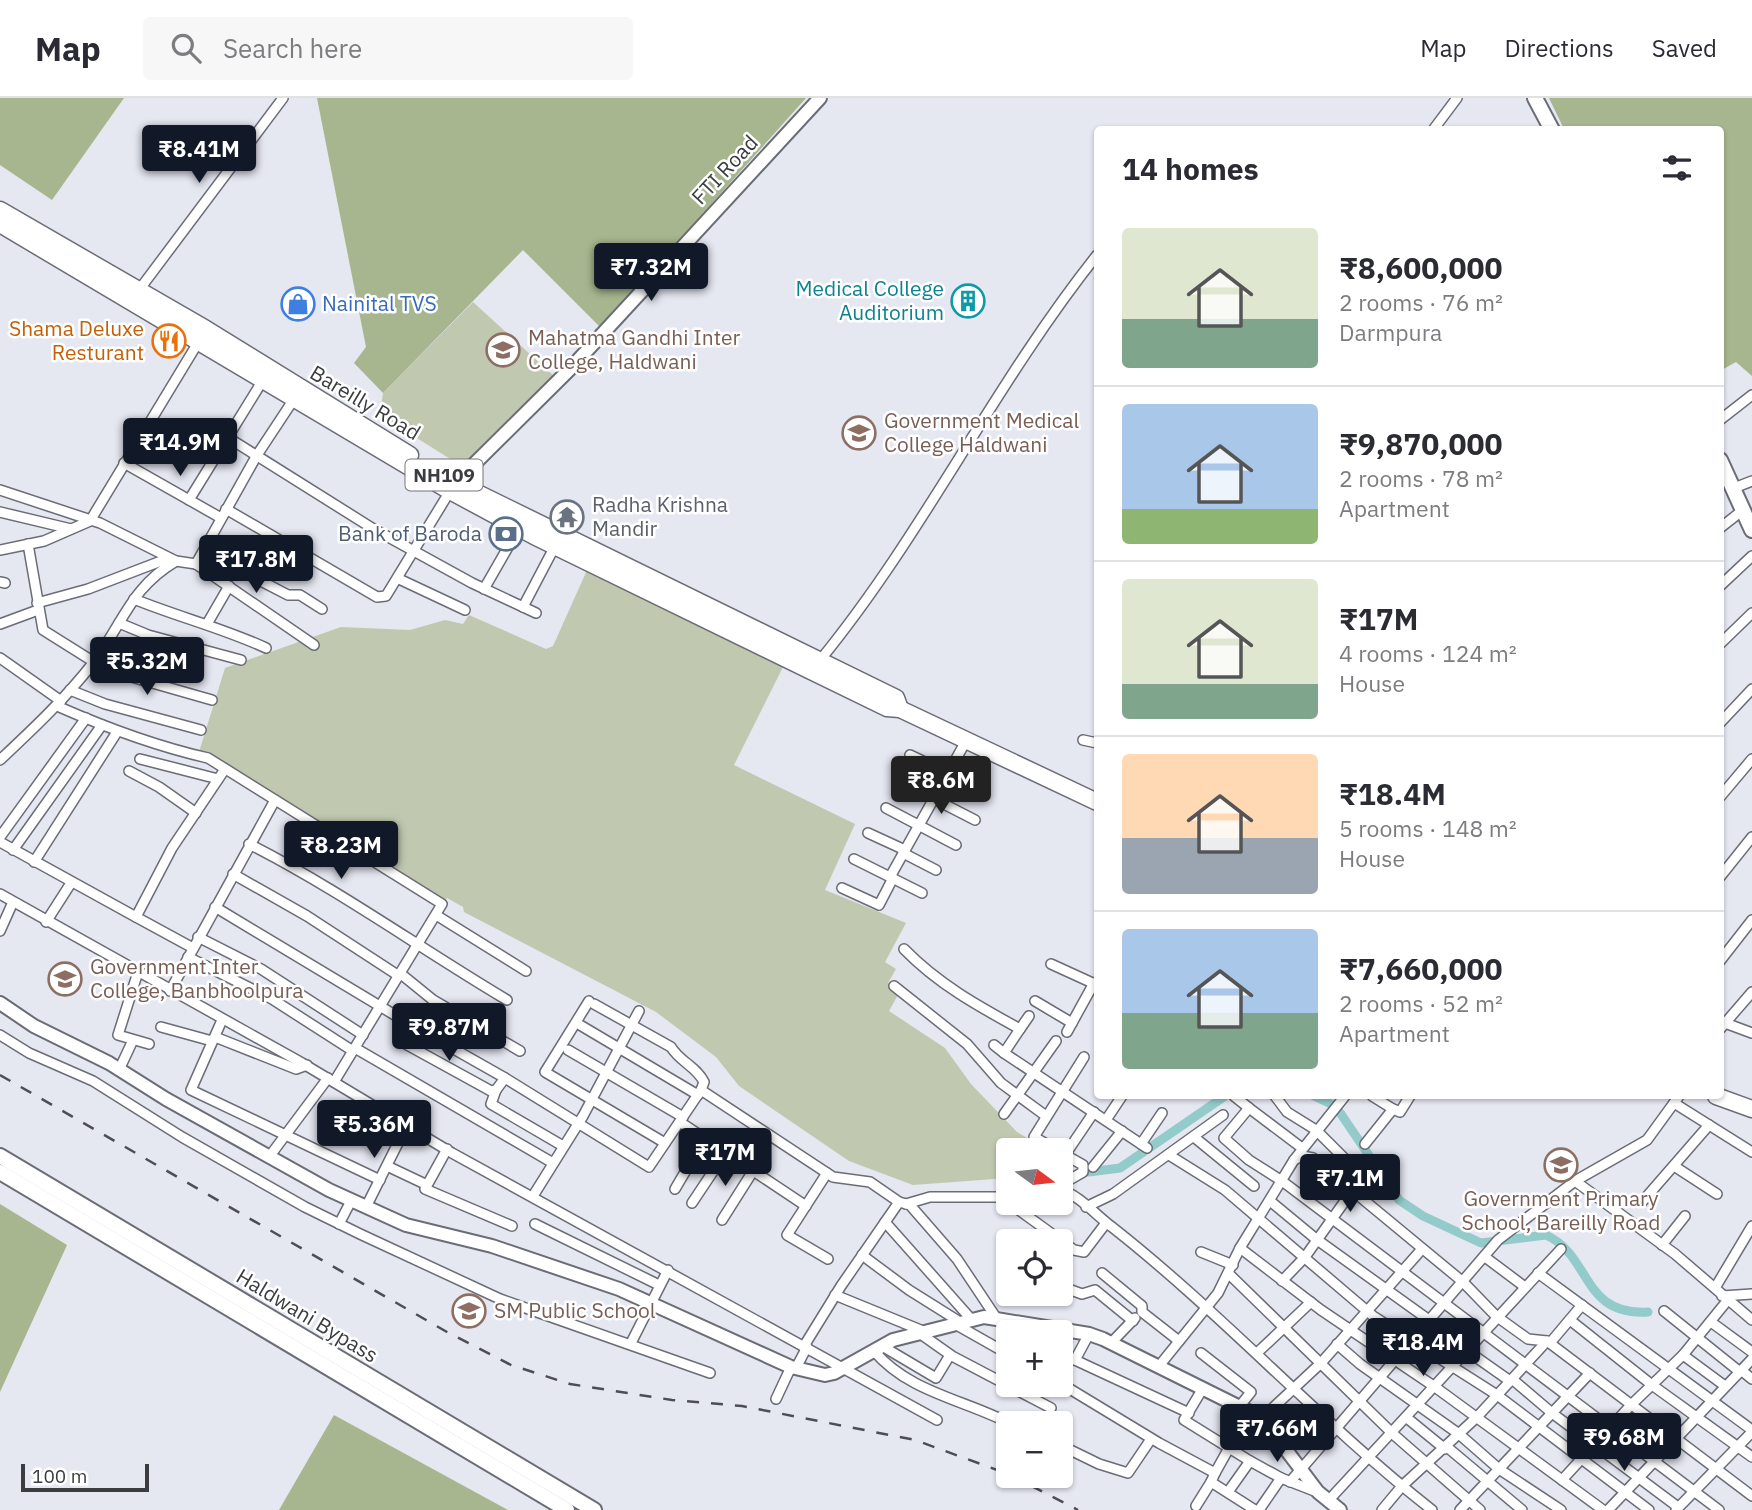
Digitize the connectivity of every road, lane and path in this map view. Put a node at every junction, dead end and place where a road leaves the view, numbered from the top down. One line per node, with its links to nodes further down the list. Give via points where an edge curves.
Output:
1 (283, 98): 10 (street)
2 (820, 98): 21 (street, FTI Road, via 569,370)
3 (1457, 98): 5 (street)
4 (1535, 98): 6 (main road)
5 (1436, 126)
6 (1550, 126)
7 (0, 210): 10 (highway, Bareilly Road / NH109)
8 (0, 224): 11 (highway, Bareilly Road / NH109)
9 (1094, 259): 61 (street, via 1016,366 900,548)
10 (139, 289): 11 (highway, Bareilly Road / NH109)
11 (202, 335): 12 (highway, Bareilly Road / NH109); 13 (highway, Bareilly Road / NH109); 18 (street)
12 (263, 380): 13 (highway, Bareilly Road / NH109); 16 (street)
13 (297, 394): 17 (street); 21 (highway, Bareilly Road / NH109)
14 (1752, 395): 15 (street)
15 (1724, 417)
16 (227, 437): 17 (street); 24 (street)
17 (257, 455): 27 (street); 36 (street)
18 (124, 463): 24 (street); 28 (street)
19 (1724, 468): 22 (main road)
20 (1752, 481): 22 (street)
21 (453, 487): 30 (highway, Bareilly Road / NH109); 36 (street); 61 (highway, Bareilly Road / NH109)
22 (1734, 488): 25 (main road)
23 (0, 490): 28 (street)
24 (189, 500): 27 (street)
25 (1744, 510): 29 (street); 32 (main road)
26 (0, 512): 31 (street)
27 (223, 513): 37 (street); 41 (street, via 377,597 390,593)
28 (90, 521): 31 (street); 39 (street)
29 (1724, 525)
30 (519, 528): 34 (highway, Bareilly Road / NH109); 44 (street)
31 (71, 529): 33 (street)
32 (1752, 530)
33 (28, 544): 35 (street); 46 (street)
34 (555, 546): 47 (street); 61 (highway, Bareilly Road / NH109)
35 (0, 550)
36 (414, 550): 41 (street); 44 (street)
37 (205, 552): 40 (street); 48 (street)
38 (1752, 555): 42 (street)
39 (172, 559): 40 (street); 45 (street); 46 (street)
40 (196, 564): 43 (street)
41 (399, 579): 49 (street)
42 (1724, 582)
43 (229, 586): 54 (street); 56 (street)
44 (484, 589): 47 (street)
45 (134, 599): 52 (street); 54 (street)
46 (37, 606): 53 (street); 60 (street, via 43,630)
47 (523, 607): 51 (street)
48 (322, 609)
49 (466, 610)
50 (1752, 612): 55 (street)
51 (536, 613)
52 (119, 623): 59 (street); 60 (street)
53 (0, 624)
54 (207, 624): 57 (street)
55 (1724, 640)
56 (314, 645)
57 (266, 648)
58 (0, 658): 65 (street)
59 (241, 660)
60 (94, 662): 63 (street); 64 (street)
61 (818, 665): 72 (highway, Bareilly Road / NH109, via 896,698 900,709)
62 (1752, 689): 67 (street)
63 (70, 690): 65 (street); 69 (street)
64 (212, 701)
65 (59, 703): 66 (street); 77 (street)
66 (86, 718): 68 (street); 92 (street)
67 (1724, 719)
68 (102, 725): 70 (street); 97 (street)
69 (201, 730)
70 (117, 732): 78 (street, via 208,758); 100 (street)
71 (1083, 740): 73 (street)
72 (966, 741): 80 (street); 86 (highway, Bareilly Road / NH109)
73 (1094, 742)
74 (910, 755): 80 (street)
75 (140, 759): 81 (street)
76 (1752, 759): 83 (street)
77 (0, 760)
78 (225, 769): 81 (street); 85 (street)
79 (129, 771): 88 (street)
80 (948, 773): 84 (street)
81 (218, 779): 88 (street)
82 (897, 780): 84 (street)
83 (1724, 792)
84 (934, 798): 89 (street); 90 (street)
85 (275, 800): 95 (street); 111 (street, via 442,904)
86 (1094, 801)
87 (886, 808): 90 (street)
88 (196, 813): 112 (street)
89 (975, 820)
90 (919, 824): 96 (street); 98 (street)
91 (868, 833): 98 (street)
92 (0, 837)
93 (1752, 837): 102 (street)
94 (0, 842): 97 (street)
95 (249, 844): 103 (street); 117 (street, via 299,870)
96 (956, 845)
97 (13, 850): 100 (street)
98 (904, 852): 101 (street); 104 (street)
99 (854, 859): 104 (street)
100 (34, 862): 105 (street)
101 (936, 870)
102 (1724, 872)
103 (233, 874): 110 (street); 125 (street)
104 (892, 878): 106 (street, via 879,905); 107 (street)
105 (71, 883): 112 (street); 114 (street)
106 (842, 888)
107 (922, 893)
108 (0, 894): 109 (street)
109 (13, 902): 114 (street); 115 (street)
110 (215, 906): 116 (street); 134 (street)
111 (436, 915): 117 (street); 123 (street)
112 (136, 917): 118 (street)
113 (1752, 920): 120 (street)
114 (47, 922): 124 (street)
115 (0, 931)
116 (198, 937): 118 (street); 149 (street, via 261,969)
117 (417, 947): 125 (street); 131 (street)
118 (193, 948): 121 (street)
119 (904, 949): 145 (street, via 948,988)
120 (1724, 956)
121 (188, 957): 129 (street); 156 (street, via 272,999)
122 (1051, 964): 126 (street)
123 (526, 971)
124 (138, 972): 129 (street); 151 (street, via 118,1033)
125 (400, 975): 134 (street); 158 (street)
126 (1094, 983)
127 (894, 986): 170 (street, via 967,1044)
128 (1094, 987): 139 (street)
129 (170, 991): 137 (street)
130 (1752, 992): 142 (street)
131 (507, 1000)
132 (1035, 1001): 139 (street)
133 (0, 1003): 162 (street)
134 (382, 1004): 138 (street); 149 (street)
135 (639, 1011): 141 (street)
136 (1029, 1016): 145 (street)
137 (222, 1020): 150 (street); 161 (street)
138 (408, 1023): 165 (street); 167 (street, via 402,1042)
139 (1072, 1023): 146 (street)
140 (580, 1025): 155 (street)
141 (631, 1025): 155 (street); 169 (street, via 671,1047 698,1070 704,1082); 179 (street, via 591,1002 545,1072)
142 (1724, 1025)
143 (1724, 1026): 147 (street)
144 (161, 1027): 150 (street)
145 (1020, 1029): 159 (street)
146 (1067, 1032)
147 (1752, 1033)
148 (0, 1035): 249 (street, via 93,1081 182,1137)
149 (363, 1035): 156 (street)
150 (214, 1039): 161 (street, via 296,1069); 195 (street, via 191,1090)
151 (133, 1040): 153 (street); 162 (street)
152 (1056, 1041): 164 (street)
153 (149, 1044)
154 (994, 1045): 159 (street)
155 (620, 1047): 163 (street); 169 (street)
156 (354, 1050): 166 (street); 213 (street)
157 (568, 1050): 163 (street)
158 (520, 1051)
159 (1004, 1053): 164 (street)
160 (1084, 1057): 168 (street)
161 (307, 1065): 166 (street)
162 (119, 1070): 210 (street)
163 (606, 1072): 179 (street); 188 (street)
164 (1033, 1072): 168 (street); 170 (street)
165 (505, 1078): 167 (street); 190 (street)
166 (331, 1080): 191 (street); 195 (street)
167 (496, 1090): 202 (street, via 491,1104)
168 (1061, 1091): 183 (street); 187 (street)
169 (700, 1092): 188 (street); 220 (street)
170 (1017, 1096): 185 (street); 187 (street)
171 (1120, 1099): 189 (street)
172 (1238, 1099): 180 (street)
173 (1277, 1099): 193 (street, via 1287,1112)
174 (1343, 1099): 193 (street)
175 (1377, 1099): 181 (street)
176 (1408, 1099): 181 (street, via 1400,1111)
177 (1676, 1099): 192 (street); 225 (street, via 1647,1140)
178 (1724, 1099): 182 (highway)
179 (591, 1101): 190 (street); 200 (street)
180 (1249, 1108): 203 (street); 205 (street, via 1224,1138)
181 (1393, 1109): 201 (street)
182 (1752, 1109)
183 (1094, 1112): 189 (street); 198 (street)
184 (1162, 1113): 194 (street, via 1144,1145)
185 (1004, 1114)
186 (1223, 1115): 196 (street)
187 (1046, 1116): 197 (street)
188 (681, 1119): 199 (street); 200 (street)
189 (1106, 1120): 194 (street)
190 (579, 1122): 200 (street, via 649,1167); 202 (street)
191 (407, 1125): 204 (street); 215 (street)
192 (1709, 1125): 207 (street); 216 (street)
193 (1316, 1130): 203 (street); 221 (street)
194 (1122, 1131): 217 (street)
195 (286, 1134): 210 (street); 223 (street)
196 (1194, 1137): 208 (street); 214 (street)
197 (1036, 1138)
198 (1073, 1138)
199 (705, 1139): 206 (street); 228 (street)
200 (665, 1143)
201 (1366, 1144)
202 (563, 1146): 213 (street)
203 (1303, 1148): 212 (street)
204 (447, 1149): 226 (street); 231 (street)
205 (1241, 1151): 214 (street); 224 (street)
206 (726, 1152): 218 (street); 237 (street)
207 (1752, 1152)
208 (1169, 1155): 241 (street); 246 (street, via 1214,1182)
209 (0, 1156): 393 (main road, Haldwani Bypass)
210 (269, 1157): 234 (street)
211 (1073, 1159): 222 (street, via 1083,1165 1083,1172)
212 (1294, 1160): 224 (street); 229 (street, via 1313,1158)
213 (553, 1163): 231 (street)
214 (1228, 1165): 227 (street)
215 (387, 1166): 223 (street); 226 (street)
216 (1674, 1166): 230 (street); 236 (street)
217 (1093, 1167)
218 (753, 1171): 239 (street); 245 (street)
219 (0, 1172): 392 (main road, Haldwani Bypass)
220 (827, 1173): 238 (street, via 870,1182); 239 (street)
221 (1359, 1173)
222 (1073, 1178)
223 (380, 1180): 240 (street)
224 (1282, 1181): 235 (street); 244 (street)
225 (1575, 1181): 254 (street); 261 (street, via 1497,1242)
226 (425, 1184): 251 (street, via 426,1189)
227 (1254, 1186)
228 (675, 1189)
229 (1352, 1191): 244 (street); 256 (street)
230 (1717, 1194)
231 (533, 1196): 264 (street)
232 (1073, 1198): 241 (street)
233 (996, 1200): 238 (street, via 930,1197)
234 (351, 1201): 240 (street); 249 (street)
235 (1270, 1201): 246 (street); 253 (street)
236 (1642, 1202)
237 (692, 1203)
238 (902, 1203): 247 (street); 289 (street, via 957,1259)
239 (806, 1206): 262 (street, via 787,1235)
240 (366, 1207): 279 (street, via 406,1225 492,1246)
241 (1086, 1207): 248 (street)
242 (1026, 1215): 248 (street, via 1074,1250 1084,1252)
243 (1685, 1216): 254 (street)
244 (1331, 1218): 253 (street); 265 (street)
245 (722, 1220)
246 (1258, 1220): 255 (street); 260 (street)
247 (885, 1222): 259 (street); 292 (street)
248 (1106, 1223): 282 (street)
249 (339, 1224): 304 (street, via 500,1299)
250 (535, 1224): 271 (street)
251 (512, 1226)
252 (1752, 1226): 273 (street)
253 (1315, 1239): 260 (street); 274 (street)
254 (1662, 1245): 273 (street)
255 (1240, 1248): 263 (street); 269 (street)
256 (1422, 1249): 265 (street); 270 (street)
257 (1561, 1249): 267 (street)
258 (1201, 1252): 263 (street)
259 (862, 1255): 277 (street); 292 (street)
260 (1306, 1257): 269 (street); 284 (street)
261 (1485, 1257): 270 (street); 272 (street)
262 (828, 1259)
263 (1233, 1265): 268 (street)
264 (668, 1270): 271 (street); 308 (street)
265 (1401, 1270): 274 (street); 281 (street)
266 (1102, 1273): 286 (street, via 1142,1306)
267 (1538, 1273): 272 (street); 283 (street)
268 (1229, 1274): 282 (street); 295 (street)
269 (1282, 1281): 280 (street)
270 (1463, 1282): 281 (street); 287 (street)
271 (659, 1285): 279 (street)
272 (1525, 1287): 287 (street)
273 (1714, 1287): 278 (street)
274 (1385, 1289): 284 (street); 288 (street)
275 (1073, 1291): 293 (street, via 1082,1294 1095,1290)
276 (1752, 1294): 278 (street)
277 (835, 1295): 297 (street); 308 (street)
278 (1725, 1299): 291 (street); 294 (street)
279 (650, 1302): 304 (street); 324 (street)
280 (1311, 1302): 295 (street); 296 (street)
281 (1443, 1303): 288 (street); 298 (street)
282 (1208, 1305): 302 (street); 313 (street)
283 (1582, 1305): 290 (street); 325 (street)
284 (1367, 1311): 296 (street); 301 (street)
285 (1664, 1311): 300 (street)
286 (1142, 1312): 293 (street); 302 (street)
287 (1496, 1316): 298 (street); 303 (street, via 1528,1339)
288 (1430, 1318): 301 (street); 310 (street)
289 (997, 1319): 292 (street); 299 (street)
290 (1570, 1320): 303 (street); 332 (street)
291 (1752, 1320)
292 (962, 1321): 297 (street); 307 (street)
293 (1133, 1321): 305 (street)
294 (1711, 1322): 300 (street); 311 (street)
295 (1284, 1327): 313 (street); 319 (street)
296 (1350, 1329): 306 (street); 316 (street)
297 (921, 1331): 309 (street); 314 (street)
298 (1482, 1332): 310 (street); 321 (street)
299 (1089, 1334): 305 (street); 318 (street)
300 (1698, 1339): 315 (street); 326 (street)
301 (1412, 1340): 316 (street); 320 (street)
302 (1179, 1341): 322 (street)
303 (1549, 1342): 321 (street); 328 (street)
304 (631, 1343): 327 (street)
305 (1111, 1343): 322 (street)
306 (1337, 1344): 319 (street); 329 (street)
307 (996, 1345)
308 (806, 1347): 323 (street); 324 (street)
309 (878, 1348): 314 (street, via 936,1378); 323 (street); 350 (street, via 889,1369)
310 (1467, 1349): 320 (street); 331 (street)
311 (1752, 1352)
312 (1200, 1353): 345 (street, via 1251,1392)
313 (1258, 1353): 336 (street)
314 (950, 1355): 346 (street)
315 (1683, 1355): 325 (street); 333 (street)
316 (1396, 1359): 329 (street); 334 (street)
317 (1752, 1359): 326 (street)
318 (1075, 1360): 347 (street)
319 (1321, 1363): 336 (street); 341 (street)
320 (1453, 1365): 334 (street); 338 (street)
321 (1525, 1365): 331 (street); 339 (street)
322 (1159, 1366): 335 (street)
323 (846, 1367): 324 (street, via 825,1375); 354 (street)
324 (793, 1368): 340 (street)
325 (1670, 1369): 332 (street); 342 (street)
326 (1740, 1371): 330 (street); 333 (street)
327 (710, 1373)
328 (1590, 1373): 339 (street); 344 (street)
329 (1380, 1378): 341 (street); 343 (street)
330 (1752, 1379)
331 (1511, 1380): 338 (street); 348 (street)
332 (1652, 1385): 344 (street); 349 (street)
333 (1725, 1386): 342 (street)
334 (1435, 1387): 343 (street); 351 (street)
335 (1203, 1388): 345 (street); 347 (street)
336 (1296, 1389): 352 (street); 355 (street)
337 (1073, 1391): 361 (street)
338 (1497, 1395): 351 (street); 356 (street)
339 (1567, 1397): 348 (street); 357 (street)
340 (776, 1399)
341 (1361, 1399): 355 (street); 359 (street)
342 (1710, 1401): 349 (street); 358 (street)
343 (1419, 1405): 353 (street); 360 (street)
344 (1631, 1405): 357 (street); 362 (street)
345 (1240, 1407): 352 (street)
346 (1051, 1408)
347 (1189, 1413): 365 (street, via 1184,1420)
348 (1552, 1413): 356 (street); 363 (street)
349 (1696, 1415): 362 (street); 364 (street)
350 (996, 1416)
351 (1476, 1417): 360 (street); 367 (street)
352 (1262, 1418): 375 (street)
353 (1407, 1418): 359 (street); 366 (street)
354 (937, 1420)
355 (1337, 1427): 369 (street); 375 (street)
356 (1538, 1427): 367 (street); 372 (street)
357 (1611, 1428): 363 (street); 371 (street)
358 (1752, 1431): 364 (street)
359 (1393, 1433): 369 (street); 374 (street)
360 (1459, 1434): 366 (street); 376 (street)
361 (1151, 1438): 368 (street, via 1128,1473); 379 (street)
362 (1673, 1438): 371 (street); 377 (street)
363 (1595, 1445): 372 (street); 378 (street)
364 (1737, 1446): 370 (street); 377 (street)
365 (1229, 1448): 373 (street); 379 (street)
366 (1446, 1448): 374 (street); 382 (street)
367 (1519, 1448): 376 (street); 381 (street)
368 (1073, 1451)
369 (1369, 1457): 383 (street); 387 (street)
370 (1752, 1457)
371 (1653, 1459): 378 (street); 384 (street)
372 (1582, 1460): 381 (street); 386 (street)
373 (1250, 1461): 380 (street); 385 (street)
374 (1429, 1463): 383 (street); 389 (street)
375 (1301, 1467): 380 (street); 387 (street)
376 (1499, 1469): 382 (street); 401 (street)
377 (1714, 1469): 384 (street); 388 (street)
378 (1639, 1475): 386 (street); 391 (street)
379 (1213, 1477): 385 (street); 390 (street)
380 (1286, 1480): 387 (street); 394 (street)
381 (1562, 1480): 402 (street)
382 (1486, 1482): 389 (street); 400 (street)
383 (1402, 1486): 396 (street); 397 (street)
384 (1693, 1491): 391 (street); 405 (street)
385 (1228, 1492): 394 (street)
386 (1624, 1492): 403 (street); 404 (street)
387 (1323, 1496): 395 (street)
388 (1752, 1496)
389 (1468, 1502): 398 (street); 399 (street)
390 (1196, 1506)
391 (1680, 1508)
392 (567, 1510)
393 (594, 1510)
394 (1257, 1510)
395 (1340, 1510)
396 (1382, 1510)
397 (1432, 1510)
398 (1460, 1510)
399 (1480, 1510)
400 (1522, 1510)
401 (1562, 1510)
402 (1602, 1510)
403 (1608, 1510)
404 (1649, 1510)
405 (1719, 1510)

